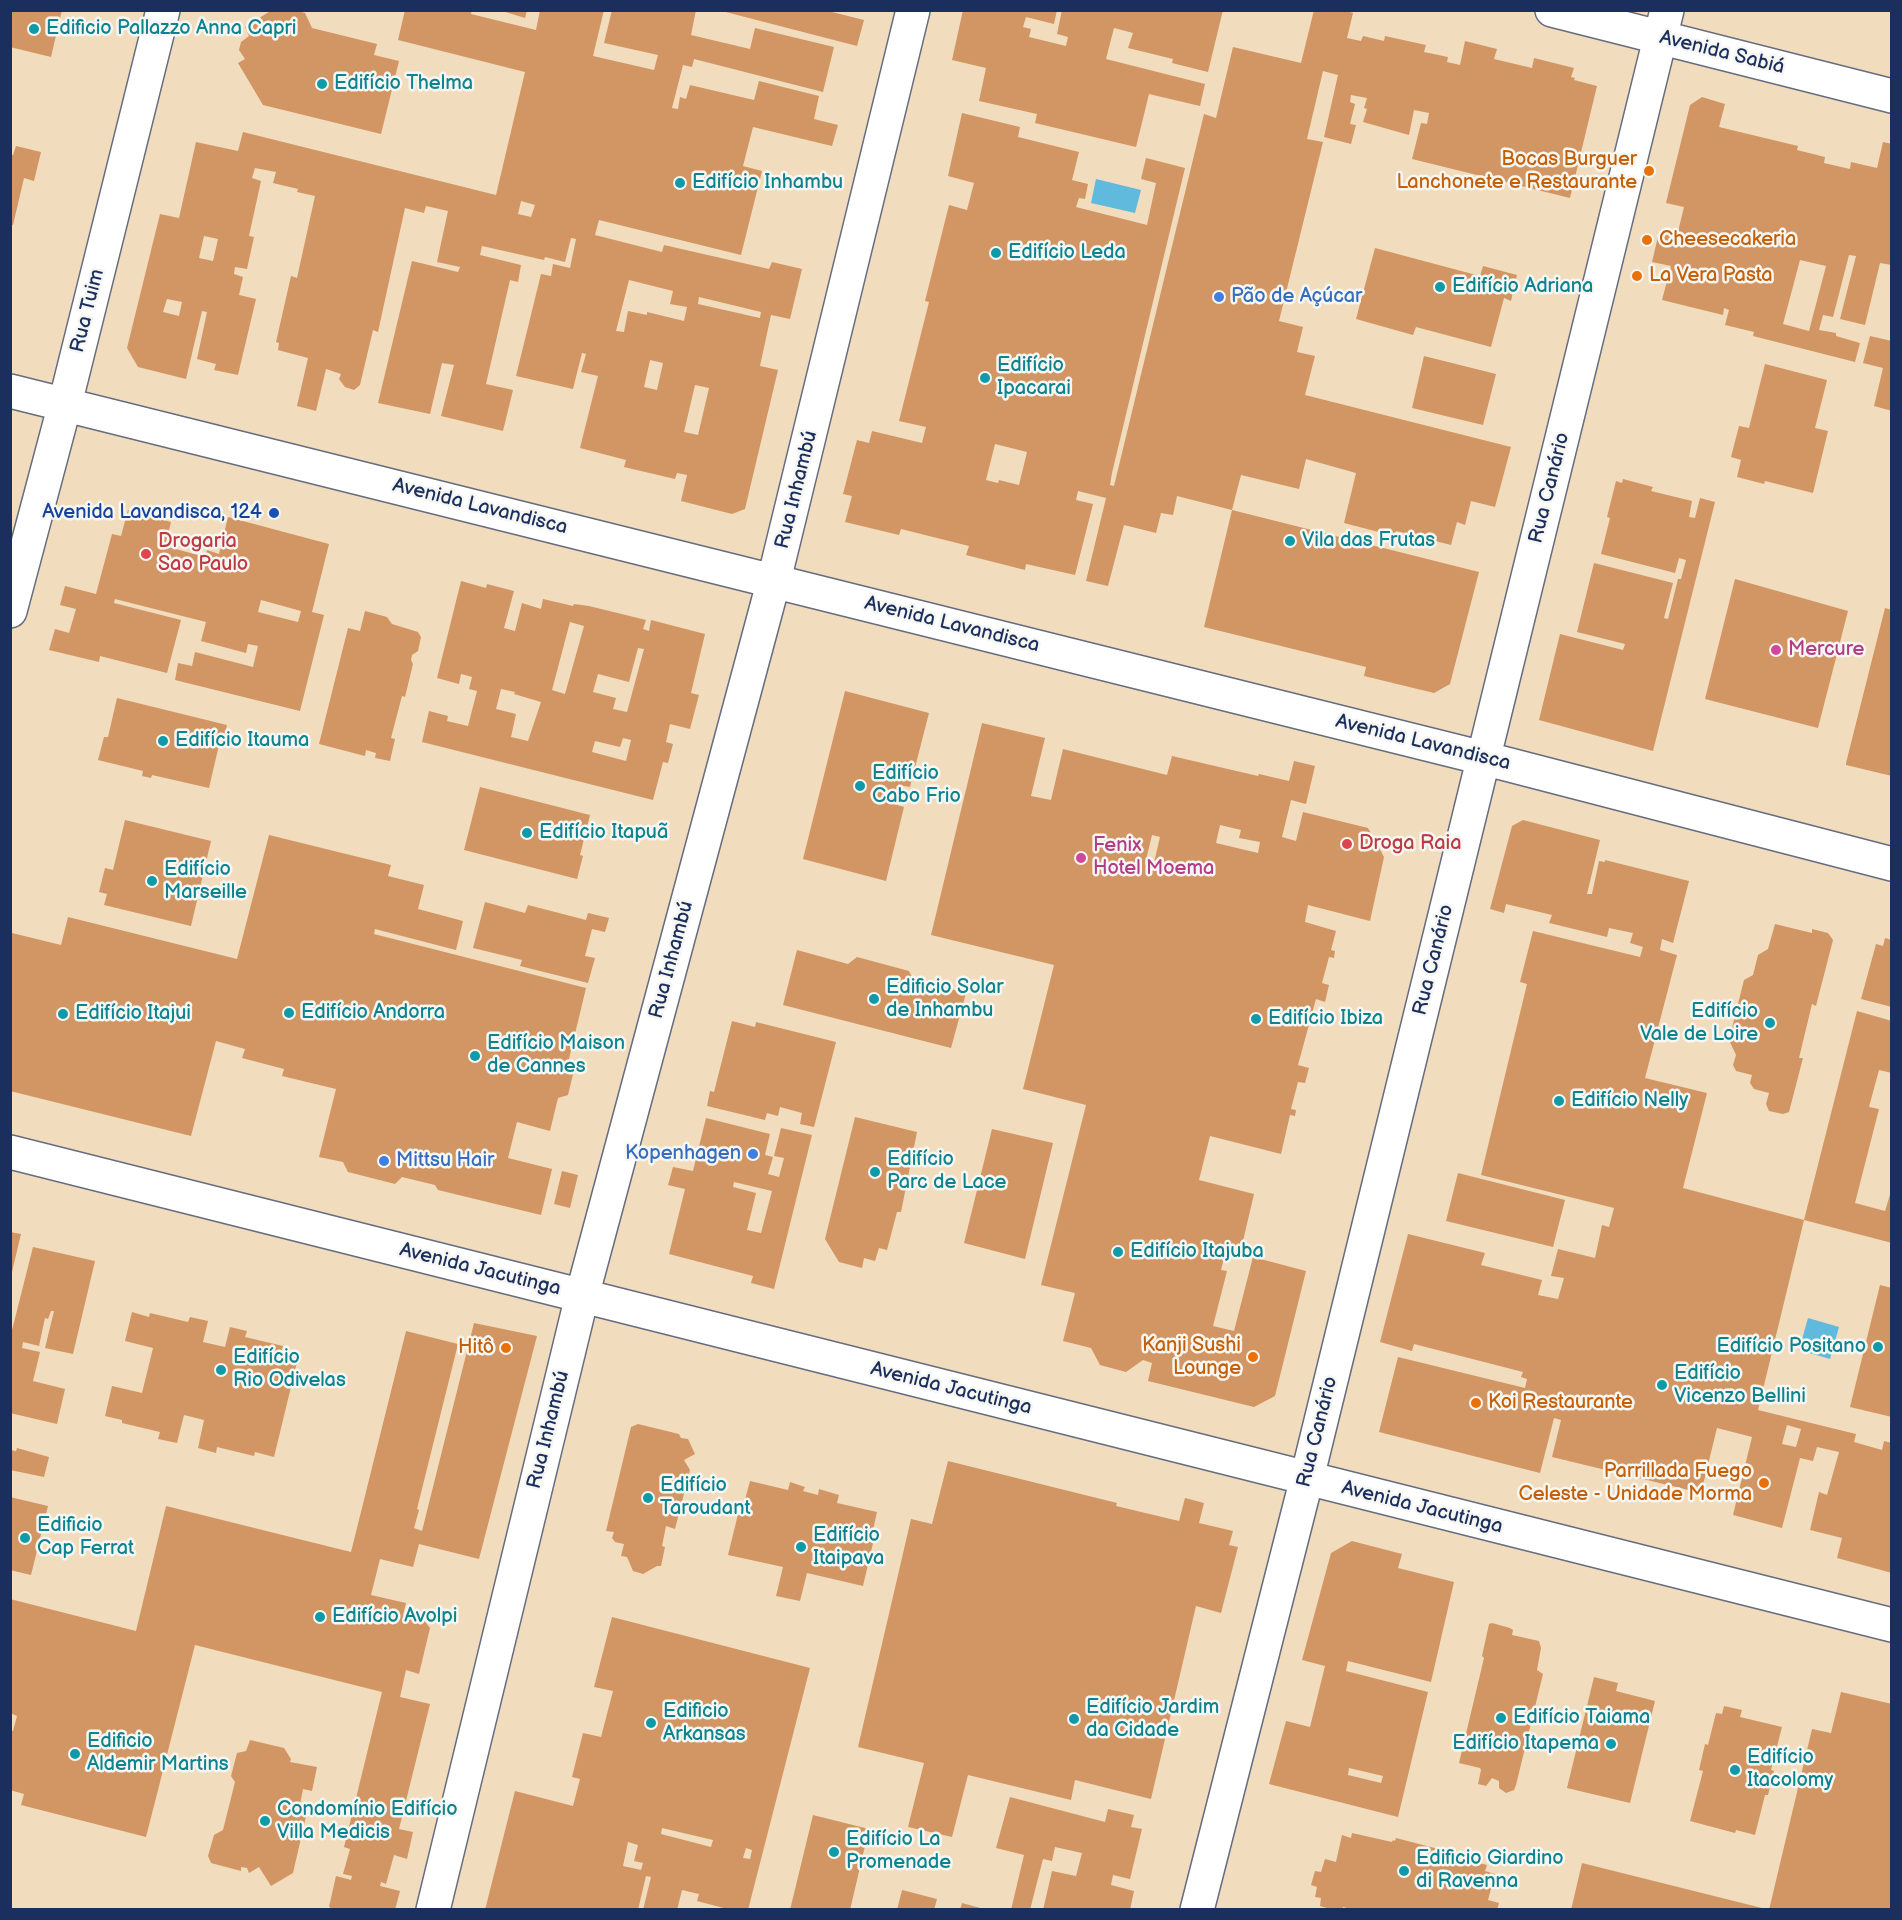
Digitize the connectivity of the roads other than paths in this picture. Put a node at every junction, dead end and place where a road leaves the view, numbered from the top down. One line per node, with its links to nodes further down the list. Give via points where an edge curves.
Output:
1 (163, 10): 7 (street, Rua Tuim)
2 (913, 10): 8 (street, Rua Inhambú)
3 (1552, 10): 4 (street, Avenida Sabiá)
4 (1664, 24): 5 (street, Avenida Sabiá); 10 (street, Rua Canário)
5 (1892, 96)
6 (10, 390): 7 (street, Avenida Lavandisca)
7 (65, 404): 8 (street, Avenida Lavandisca); 9 (street, Rua Tuim)
8 (774, 580): 10 (street, Avenida Lavandisca); 13 (street, Rua Inhambú)
9 (10, 611)
10 (1483, 758): 11 (street, Avenida Lavandisca); 14 (street, Rua Canário)
11 (1892, 864)
12 (10, 1152): 13 (street, Avenida Jacutinga)
13 (582, 1296): 14 (street, Avenida Jacutinga); 16 (street, Rua Inhambú)
14 (1306, 1478): 15 (street, Avenida Jacutinga); 17 (street, Rua Canário)
15 (1892, 1625)
16 (433, 1910)
17 (1197, 1910)

